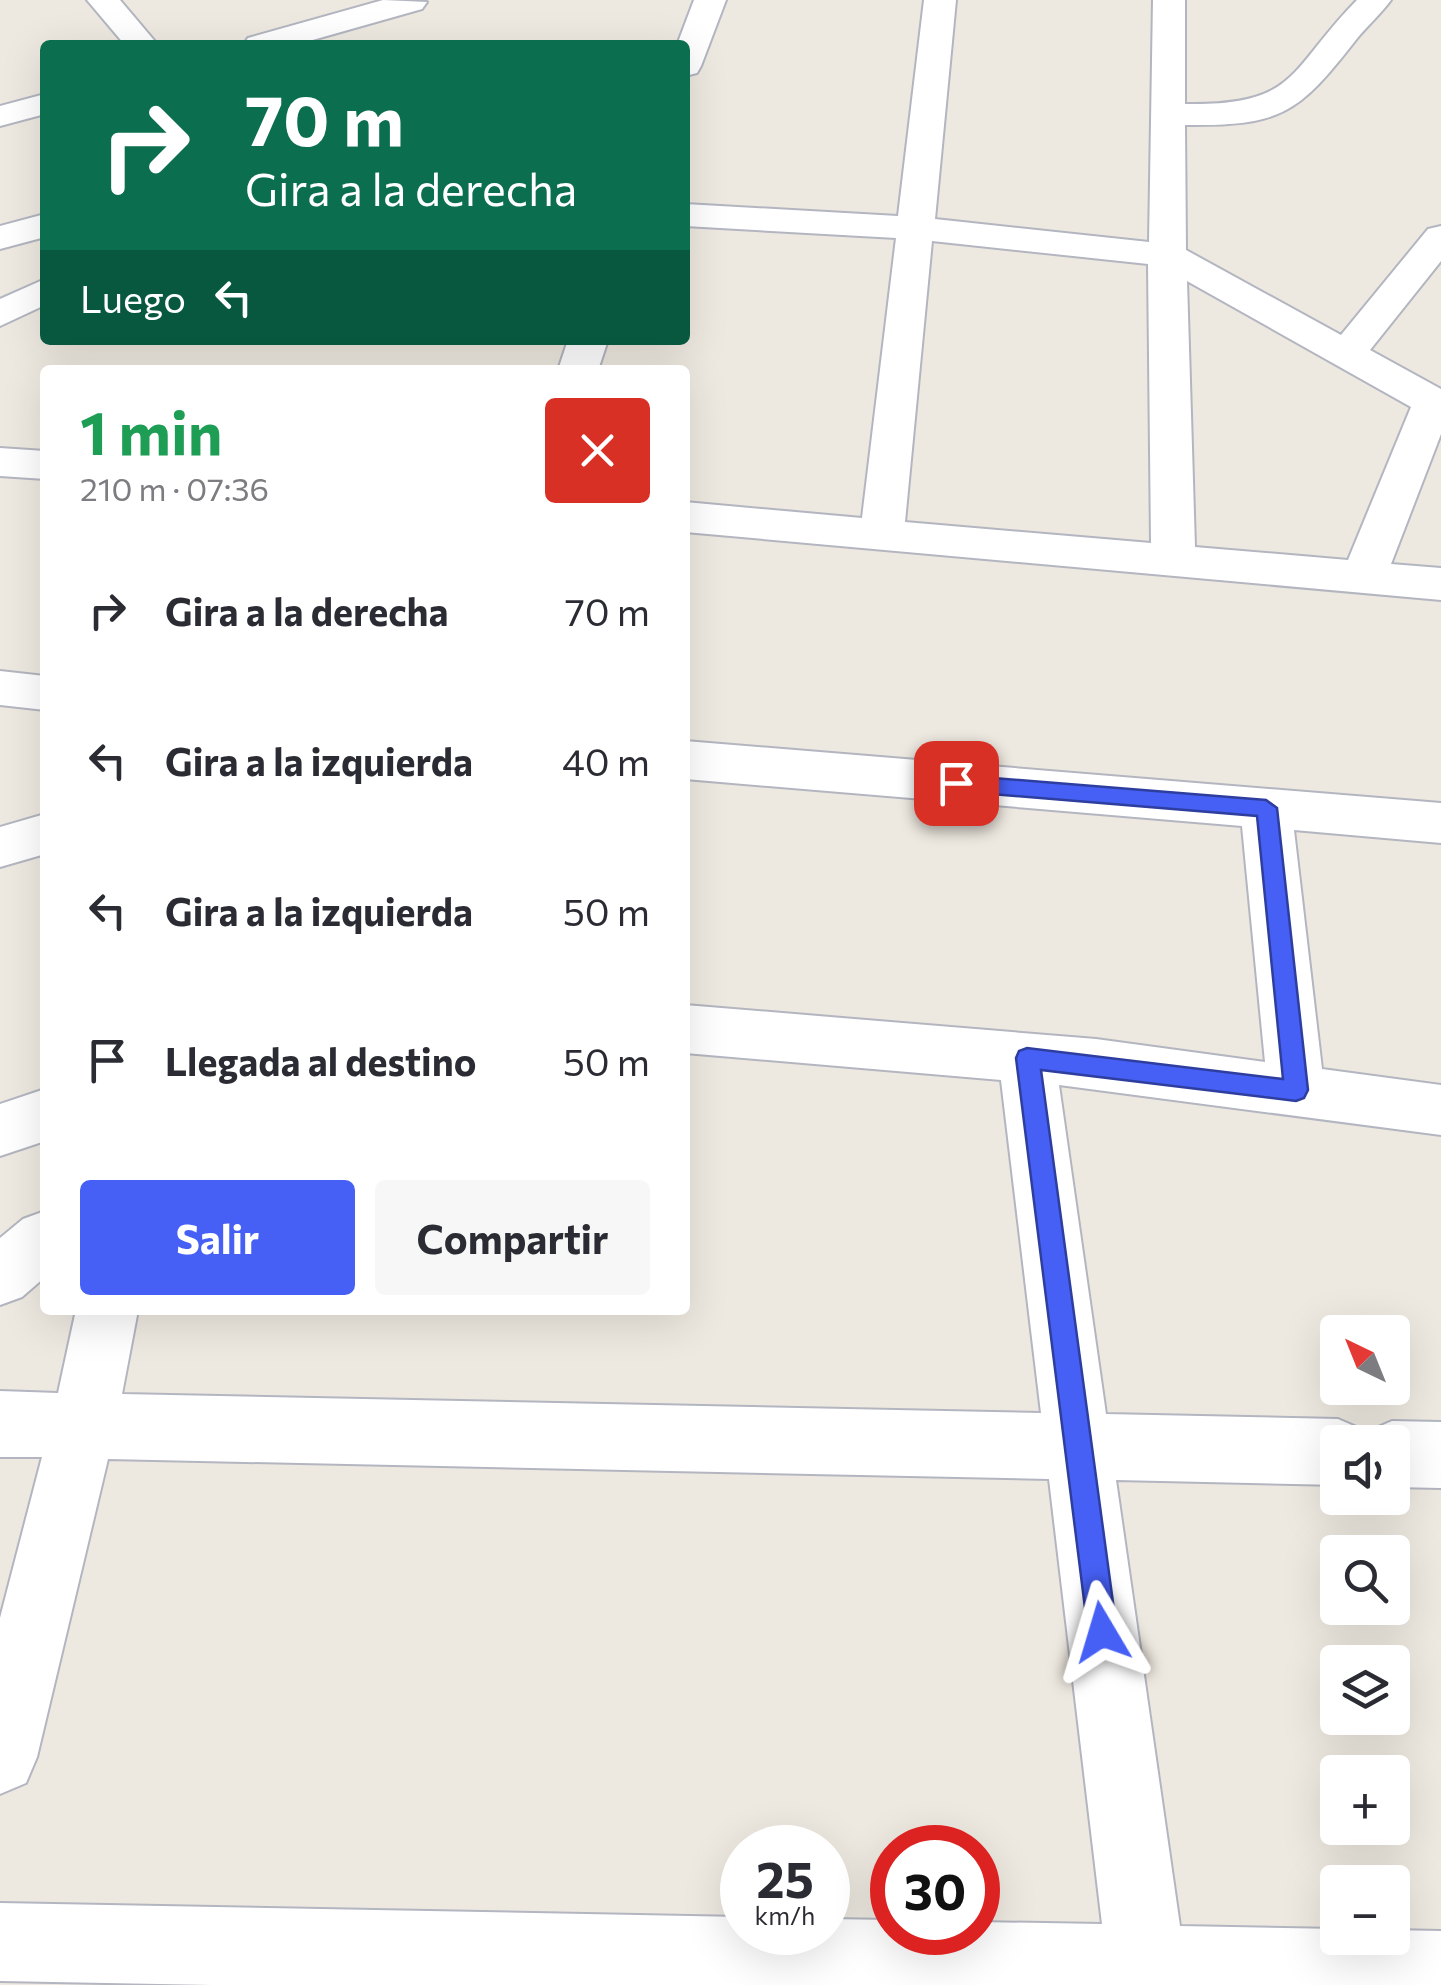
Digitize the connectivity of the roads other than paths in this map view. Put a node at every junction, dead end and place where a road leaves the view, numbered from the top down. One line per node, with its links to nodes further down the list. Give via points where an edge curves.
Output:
1 (103, 0): 7 (street)
2 (710, 0): 10 (street)
3 (940, 0): 16 (street)
4 (1169, 0): 12 (street)
5 (413, 1): 8 (street); 9 (street)
6 (1372, 1): 12 (street, via 1306,83 1266,108 1230,116)
7 (138, 40)
8 (276, 40)
9 (373, 40)
10 (690, 53)
11 (40, 105): 13 (street)
12 (1168, 114): 19 (street)
13 (0, 116)
14 (690, 215): 16 (street)
15 (40, 226): 18 (street)
16 (914, 228): 19 (street); 27 (street)
17 (1441, 237): 22 (street)
18 (0, 238)
19 (1166, 255): 22 (street); 28 (street)
20 (40, 293): 21 (street)
21 (0, 314)
22 (1346, 355): 23 (street)
23 (1437, 404): 29 (street)
24 (0, 462): 25 (street)
25 (40, 466)
26 (690, 517): 27 (street)
27 (882, 535): 28 (street)
28 (1173, 561): 29 (street)
29 (1362, 578): 30 (street)
30 (1441, 584)
31 (0, 688): 32 (street)
32 (40, 692)
33 (690, 760): 34 (street)
34 (1266, 808): 35 (street); 40 (street)
35 (1441, 823)
36 (40, 835): 37 (street)
37 (0, 847)
38 (690, 1029): 39 (street)
39 (1027, 1058): 40 (street); 49 (street)
40 (1296, 1090): 41 (street)
41 (1441, 1110)
42 (40, 1117): 43 (street)
43 (0, 1130)
44 (40, 1243): 45 (street)
45 (0, 1276)
46 (106, 1315): 48 (street)
47 (0, 1424): 48 (street)
48 (83, 1426): 49 (street); 53 (street)
49 (1078, 1447): 50 (street); 56 (street)
50 (1320, 1452)
51 (1410, 1454): 52 (street)
52 (1441, 1455)
53 (0, 1757)
54 (0, 1942): 56 (street)
55 (1441, 1970): 56 (street)
56 (1148, 1974)

